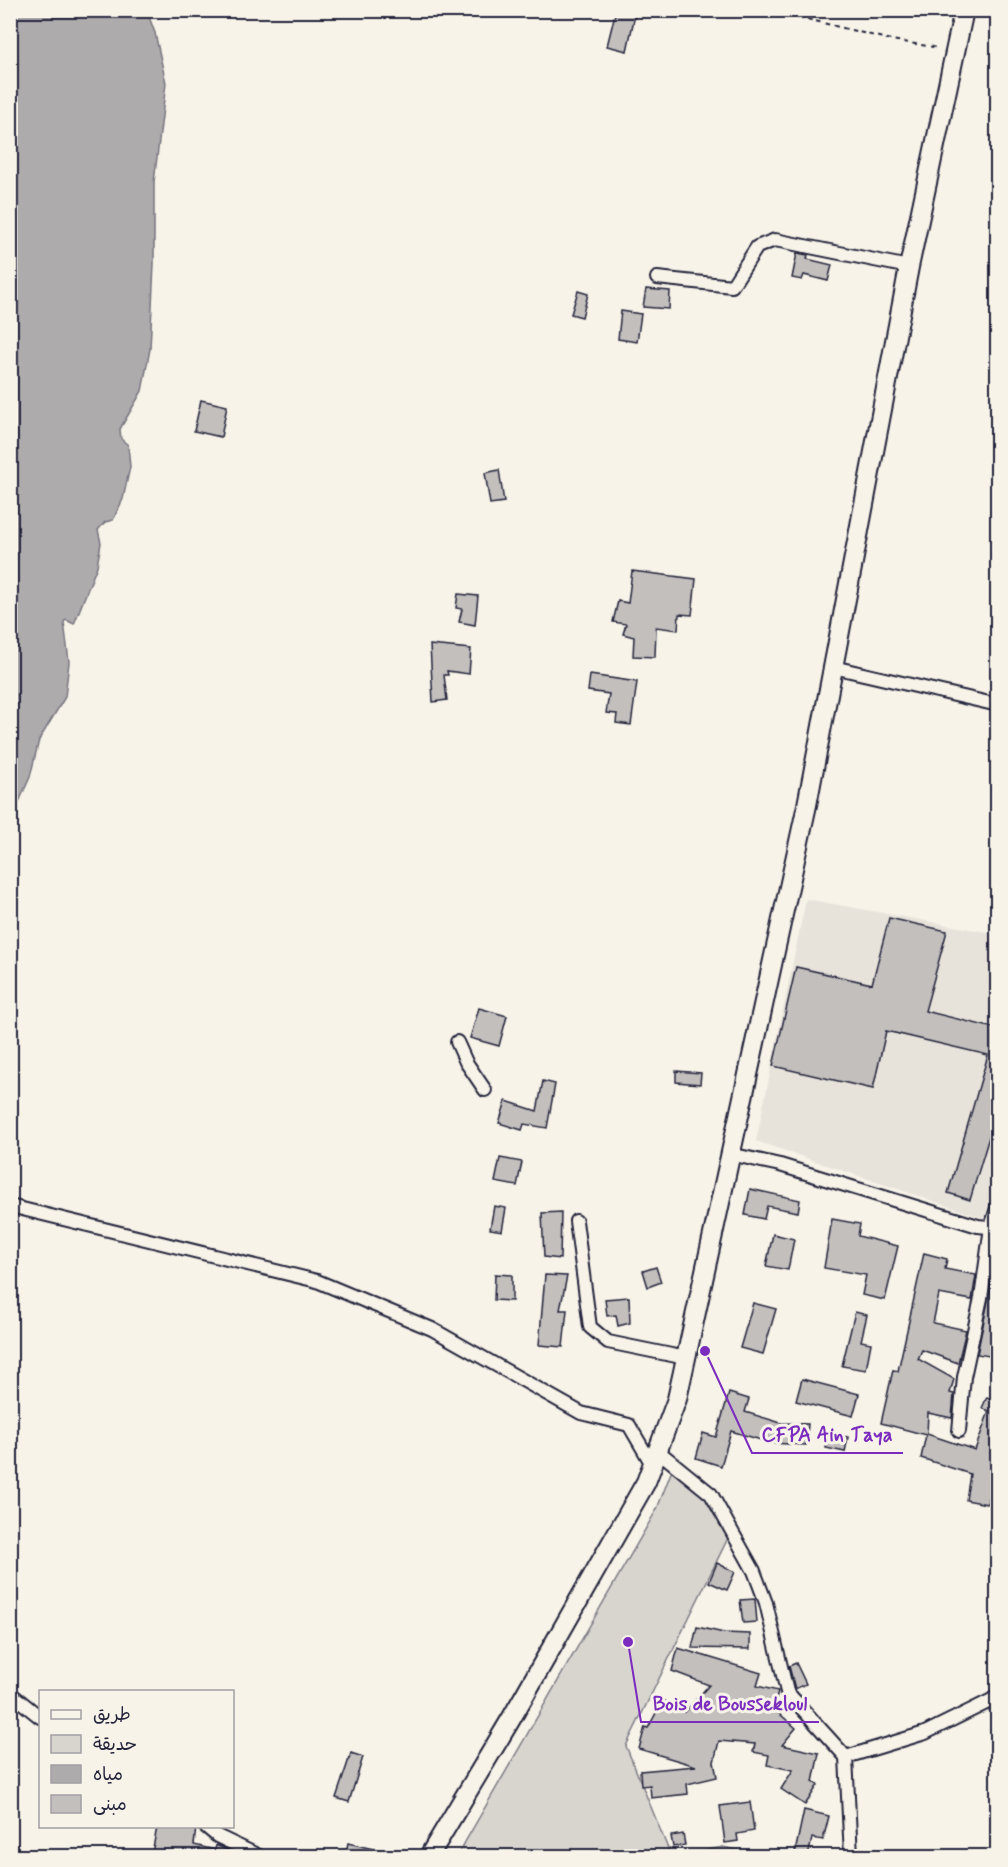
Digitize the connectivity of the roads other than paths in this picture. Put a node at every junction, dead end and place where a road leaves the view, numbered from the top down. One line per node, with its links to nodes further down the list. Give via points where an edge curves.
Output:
1 (964, 10): 2 (main road)
2 (909, 267): 3 (street, via 776,240 758,247 732,286); 4 (main road)
3 (657, 278)
4 (833, 667): 5 (street); 8 (main road, via 807,805)
5 (998, 705)
6 (457, 1042): 7 (street)
7 (485, 1090)
8 (730, 1154): 12 (street, via 780,1165 978,1226); 13 (main road)
9 (998, 1205): 12 (street)
10 (10, 1206): 15 (street, via 316,1281 432,1329 581,1413 629,1425)
11 (576, 1221): 13 (street, via 590,1327 608,1342)
12 (994, 1227): 14 (street, via 964,1377)
13 (686, 1358): 15 (main road)
14 (958, 1431)
15 (655, 1458): 19 (street, via 711,1494 754,1571 766,1603 787,1692); 22 (main road, via 646,1482)
16 (10, 1693): 18 (street)
17 (998, 1694): 19 (street, via 925,1733)
18 (39, 1716)
19 (846, 1757): 23 (street)
20 (206, 1828): 21 (street)
21 (259, 1857)
22 (429, 1857)
23 (851, 1857)

